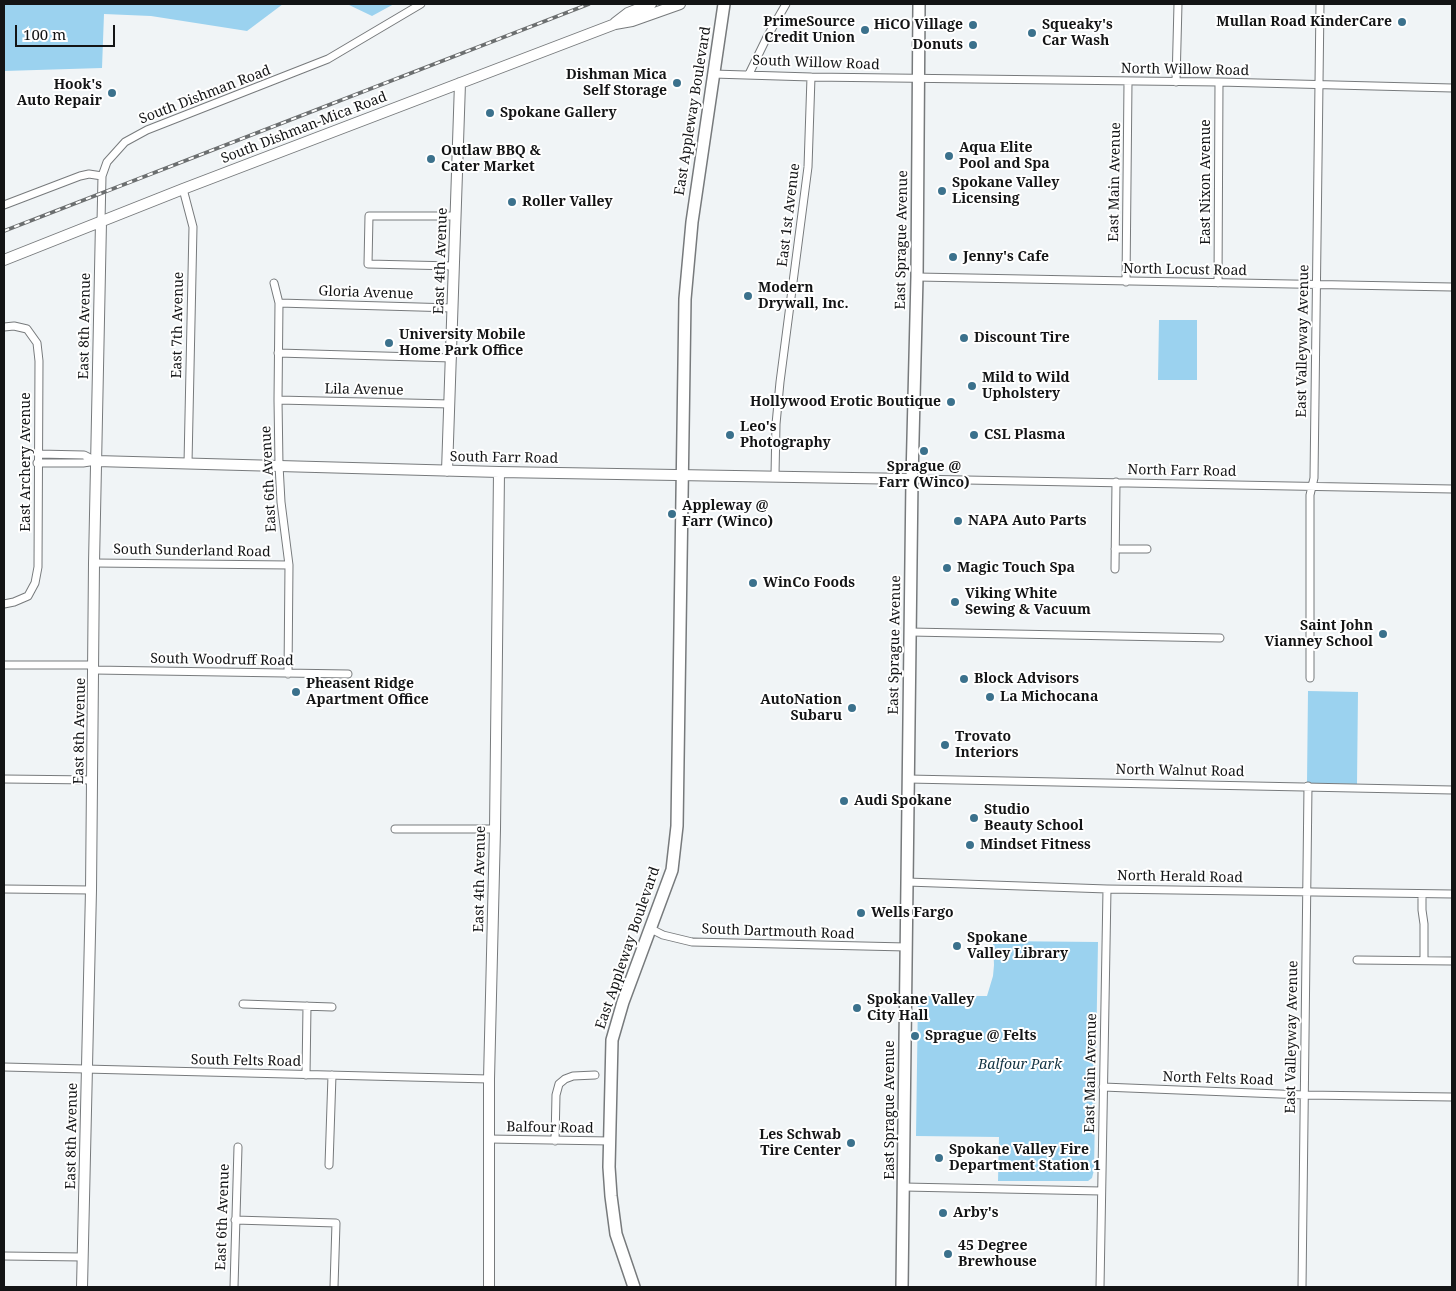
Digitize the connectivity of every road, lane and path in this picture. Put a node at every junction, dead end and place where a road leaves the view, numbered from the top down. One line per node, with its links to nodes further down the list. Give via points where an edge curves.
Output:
1 (421, 4): 20 (street, South Dishman Road, via 328,60 132,138 112,155)
2 (651, 4): 9 (street, South Dishman-Mica Road, via 628,13)
3 (680, 4): 9 (street, South Dishman-Mica Road)
4 (724, 4): 10 (main road, East Appleway Boulevard)
5 (786, 4): 11 (street)
6 (919, 4): 13 (main road, East Sprague Avenue)
7 (1178, 4): 15 (street)
8 (1320, 4): 18 (street, East Valleyway Avenue)
9 (614, 24): 17 (street, South Dishman-Mica Road)
10 (713, 74): 11 (street, South Willow Road); 47 (main road, East Appleway Boulevard, via 692,222 685,299)
11 (749, 74): 12 (street, South Willow Road)
12 (811, 77): 13 (street, South Willow Road); 48 (street, East 1st Avenue, via 808,166 780,382)
13 (918, 78): 14 (street, North Willow Road); 27 (main road, East Sprague Avenue)
14 (1128, 82): 15 (street, North Willow Road); 28 (street, East Main Avenue)
15 (1176, 82): 16 (street, North Willow Road)
16 (1219, 82): 18 (street, North Willow Road); 30 (street, East Nixon Avenue)
17 (460, 83): 21 (street, South Dishman-Mica Road); 23 (street, East 4th Avenue)
18 (1318, 85): 19 (street, North Willow Road); 31 (street, East Valleyway Avenue)
19 (1452, 88)
20 (102, 176): 22 (street, via 80,176); 24 (street, East 8th Avenue)
21 (183, 189): 24 (street, South Dishman-Mica Road); 43 (street, East 7th Avenue, via 193,227)
22 (4, 205)
23 (456, 216): 26 (street, East 4th Avenue); 26 (street, via 369,216 368,264)
24 (101, 222): 25 (street, South Dishman-Mica Road); 41 (street, East 8th Avenue)
25 (4, 260)
26 (454, 266): 34 (street, East 4th Avenue)
27 (917, 277): 28 (street, North Locust Road); 49 (main road, East Sprague Avenue)
28 (1126, 282): 30 (street, North Locust Road)
29 (274, 283): 33 (street, East 6th Avenue)
30 (1218, 283): 31 (street, North Locust Road)
31 (1316, 285): 32 (street, North Locust Road); 51 (street, East Valleyway Avenue)
32 (1452, 287)
33 (279, 303): 34 (street, Gloria Avenue); 36 (street, East 6th Avenue)
34 (453, 308): 37 (street, East 4th Avenue)
35 (4, 327): 40 (street, East Archery Avenue, via 27,329 37,343)
36 (278, 353): 37 (street); 38 (street, East 6th Avenue)
37 (452, 358): 39 (street, East 4th Avenue)
38 (278, 400): 39 (street, Lila Avenue); 44 (street, East 6th Avenue)
39 (450, 404): 45 (street, East 4th Avenue)
40 (38, 454): 41 (street, South Farr Road, via 84,455); 42 (street, East Archery Avenue)
41 (96, 461): 42 (street, South Farr Road, via 83,464); 43 (street, South Farr Road); 55 (street, East 8th Avenue)
42 (38, 463): 58 (street, East Archery Avenue, via 38,567 35,583 28,596)
43 (188, 463): 44 (street, South Farr Road)
44 (280, 465): 45 (street, South Farr Road); 56 (street, East 6th Avenue)
45 (447, 471): 46 (street, South Farr Road)
46 (499, 472): 47 (street, South Farr Road); 72 (street, East 4th Avenue)
47 (682, 474): 48 (street, South Farr Road); 80 (main road, East Appleway Boulevard, via 678,826 672,870)
48 (775, 475): 49 (street, South Farr Road)
49 (912, 479): 50 (street, North Farr Road); 59 (main road, East Sprague Avenue)
50 (1116, 482): 51 (street, North Farr Road); 53 (street)
51 (1312, 487): 52 (street, North Farr Road); 65 (street, East Valleyway Avenue)
52 (1452, 489)
53 (1115, 549): 54 (street); 57 (street)
54 (1147, 550)
55 (94, 563): 56 (street, South Sunderland Road); 62 (street, East 8th Avenue)
56 (289, 565): 63 (street, East 6th Avenue)
57 (1115, 569)
58 (4, 604)
59 (910, 632): 60 (street); 66 (main road, East Sprague Avenue)
60 (1220, 638)
61 (4, 665): 62 (street, South Woodruff Road)
62 (94, 667): 63 (street, South Woodruff Road); 68 (street, East 8th Avenue)
63 (288, 674): 64 (street, South Woodruff Road)
64 (348, 674)
65 (1310, 678)
66 (908, 778): 69 (street, North Walnut Road); 73 (main road, East Sprague Avenue)
67 (4, 779): 68 (street)
68 (93, 780): 76 (street, East 8th Avenue)
69 (1308, 786): 70 (street, North Walnut Road); 77 (street, East Valleyway Avenue)
70 (1452, 790)
71 (395, 829): 72 (street)
72 (495, 829): 93 (street, East 4th Avenue)
73 (907, 882): 75 (street, North Herald Road); 81 (main road, East Sprague Avenue)
74 (4, 889): 76 (street)
75 (1106, 889): 77 (street, North Herald Road); 94 (street, East Main Avenue)
76 (91, 890): 89 (street, East 8th Avenue)
77 (1307, 891): 78 (street, North Herald Road); 95 (street, East Valleyway Avenue)
78 (1422, 894): 79 (street, North Herald Road); 83 (street)
79 (1452, 894)
80 (651, 929): 81 (street, South Dartmouth Road, via 692,942); 99 (main road, East Appleway Boulevard, via 612,1040)
81 (906, 947): 102 (main road, East Sprague Avenue)
82 (1357, 960): 83 (street)
83 (1424, 960): 84 (street)
84 (1452, 961)
85 (243, 1004): 86 (street)
86 (307, 1006): 87 (street); 90 (street)
87 (332, 1006)
88 (4, 1067): 89 (street, South Felts Road)
89 (87, 1070): 90 (street, South Felts Road); 106 (street, East 8th Avenue)
90 (306, 1075): 91 (street, South Felts Road)
91 (332, 1075): 93 (street, South Felts Road); 101 (street)
92 (595, 1076): 98 (street, via 573,1076 559,1084)
93 (489, 1079): 97 (street, East 4th Avenue)
94 (1103, 1087): 95 (street, North Felts Road); 103 (street, East Main Avenue)
95 (1304, 1094): 96 (street, North Felts Road); 114 (street, East Valleyway Avenue)
96 (1452, 1097)
97 (489, 1139): 98 (street, Balfour Road); 110 (street, East 4th Avenue)
98 (555, 1141): 99 (street, Balfour Road)
99 (610, 1142): 111 (main road, East Appleway Boulevard, via 611,1196 616,1234)
100 (238, 1147): 104 (street, East 6th Avenue)
101 (329, 1165)
102 (904, 1187): 103 (street); 112 (main road, East Sprague Avenue)
103 (1101, 1191): 113 (street, East Main Avenue)
104 (235, 1220): 108 (street, East 6th Avenue); 109 (street, via 336,1223)
105 (4, 1256): 106 (street)
106 (83, 1257): 107 (street, East 8th Avenue)
107 (82, 1287)
108 (234, 1287)
109 (334, 1287)
110 (489, 1287)
111 (634, 1287)
112 (902, 1287)
113 (1100, 1287)
114 (1302, 1287)

